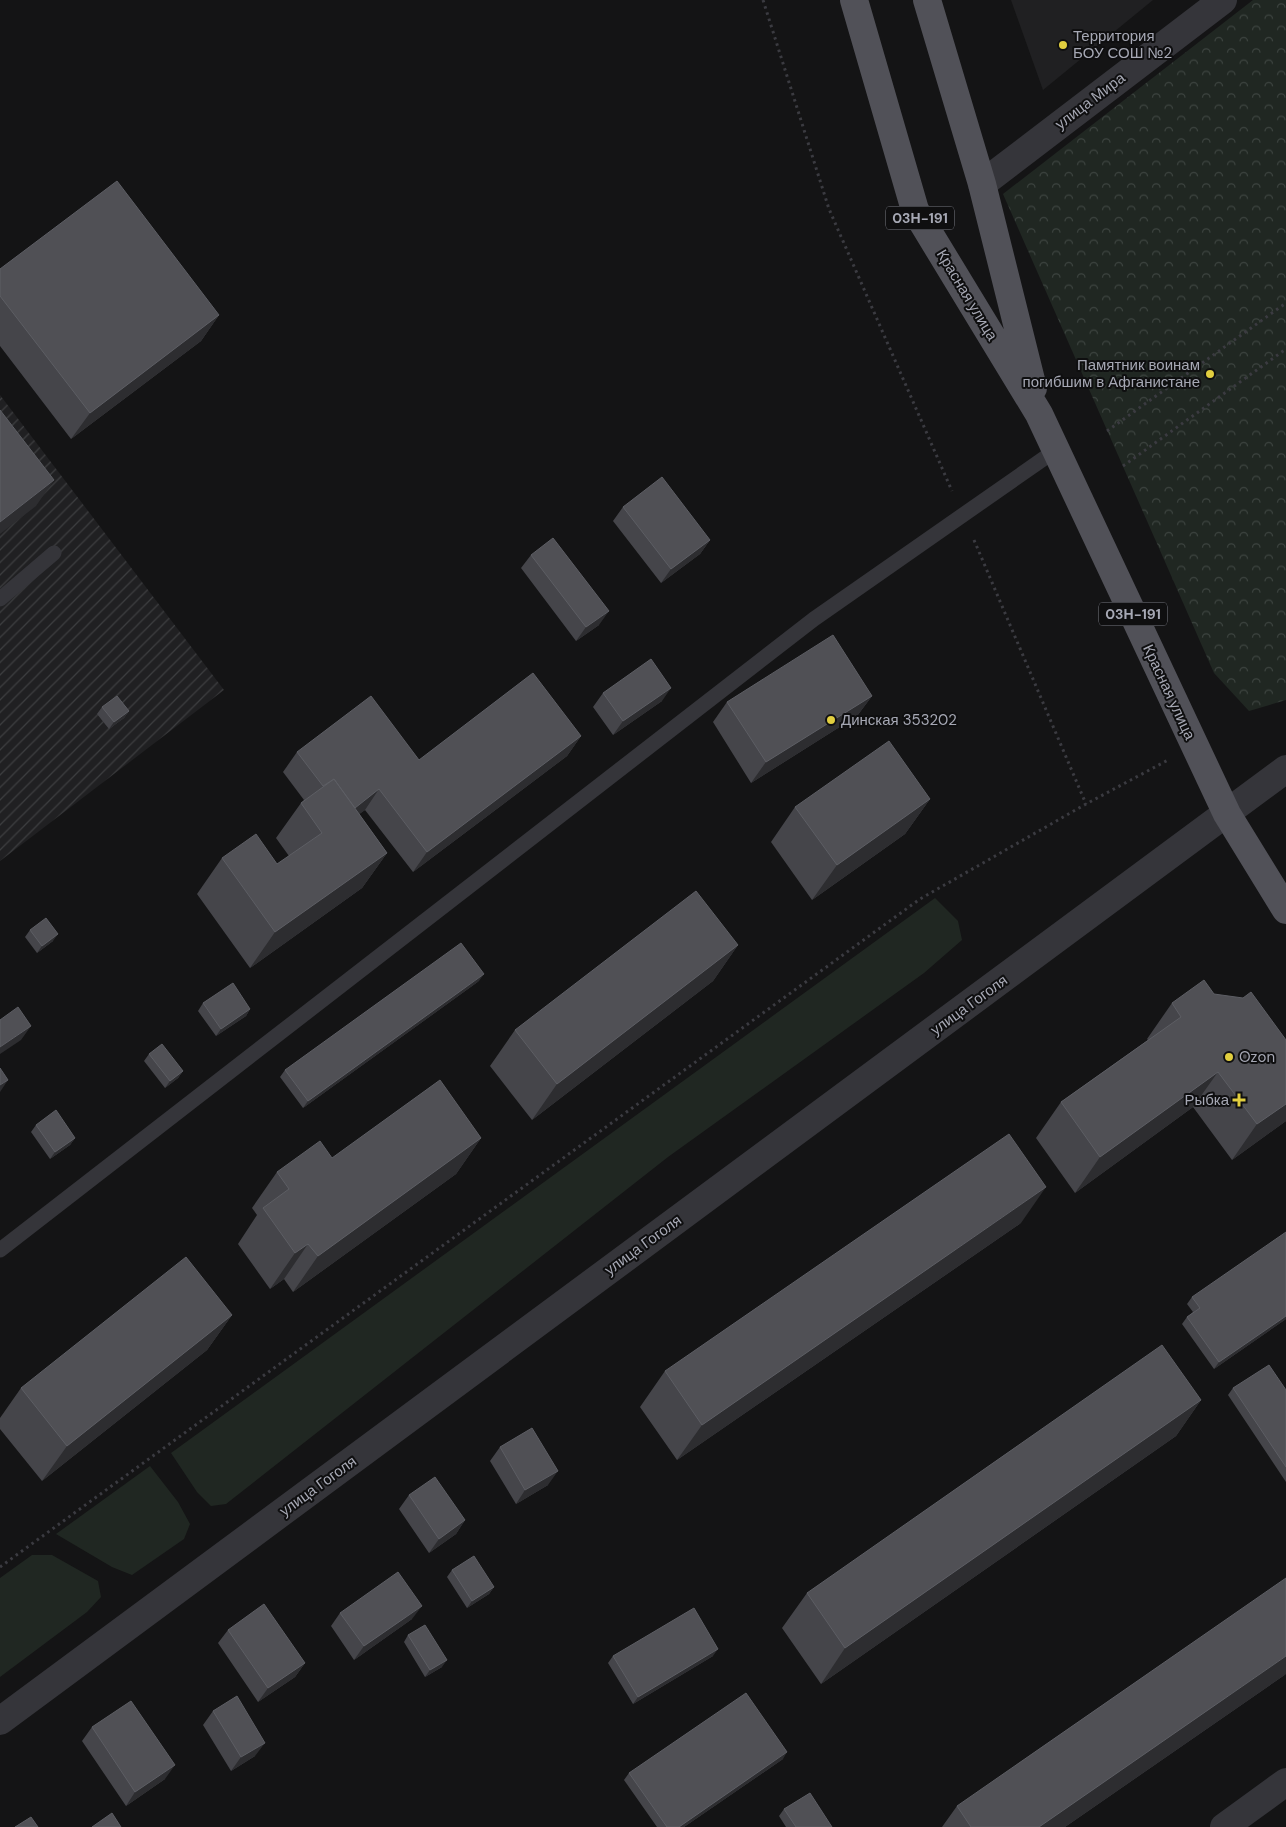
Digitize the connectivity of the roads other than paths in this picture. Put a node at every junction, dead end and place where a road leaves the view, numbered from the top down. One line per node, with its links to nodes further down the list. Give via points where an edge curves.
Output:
1 (854, 0): 5 (main road, Красная улица / 03Н-191, via 915,210)
2 (927, 0): 4 (main road, Красная улица / 03Н-191)
3 (1223, 0): 4 (street, улица Мира)
4 (982, 184): 5 (main road, Красная улица / 03Н-191)
5 (1039, 414): 6 (main road, Красная улица / 03Н-191)
6 (1056, 450): 10 (main road, Красная улица / 03Н-191); 12 (lane, via 806,625)
7 (54, 553): 8 (lane)
8 (0, 600)
9 (1286, 769): 10 (street, улица Гоголя)
10 (1227, 814): 11 (main road, Красная улица / 03Н-191); 13 (street, улица Гоголя)
11 (1286, 910)
12 (0, 1250)
13 (0, 1721)
14 (1286, 1782): 15 (street)
15 (1224, 1827)

